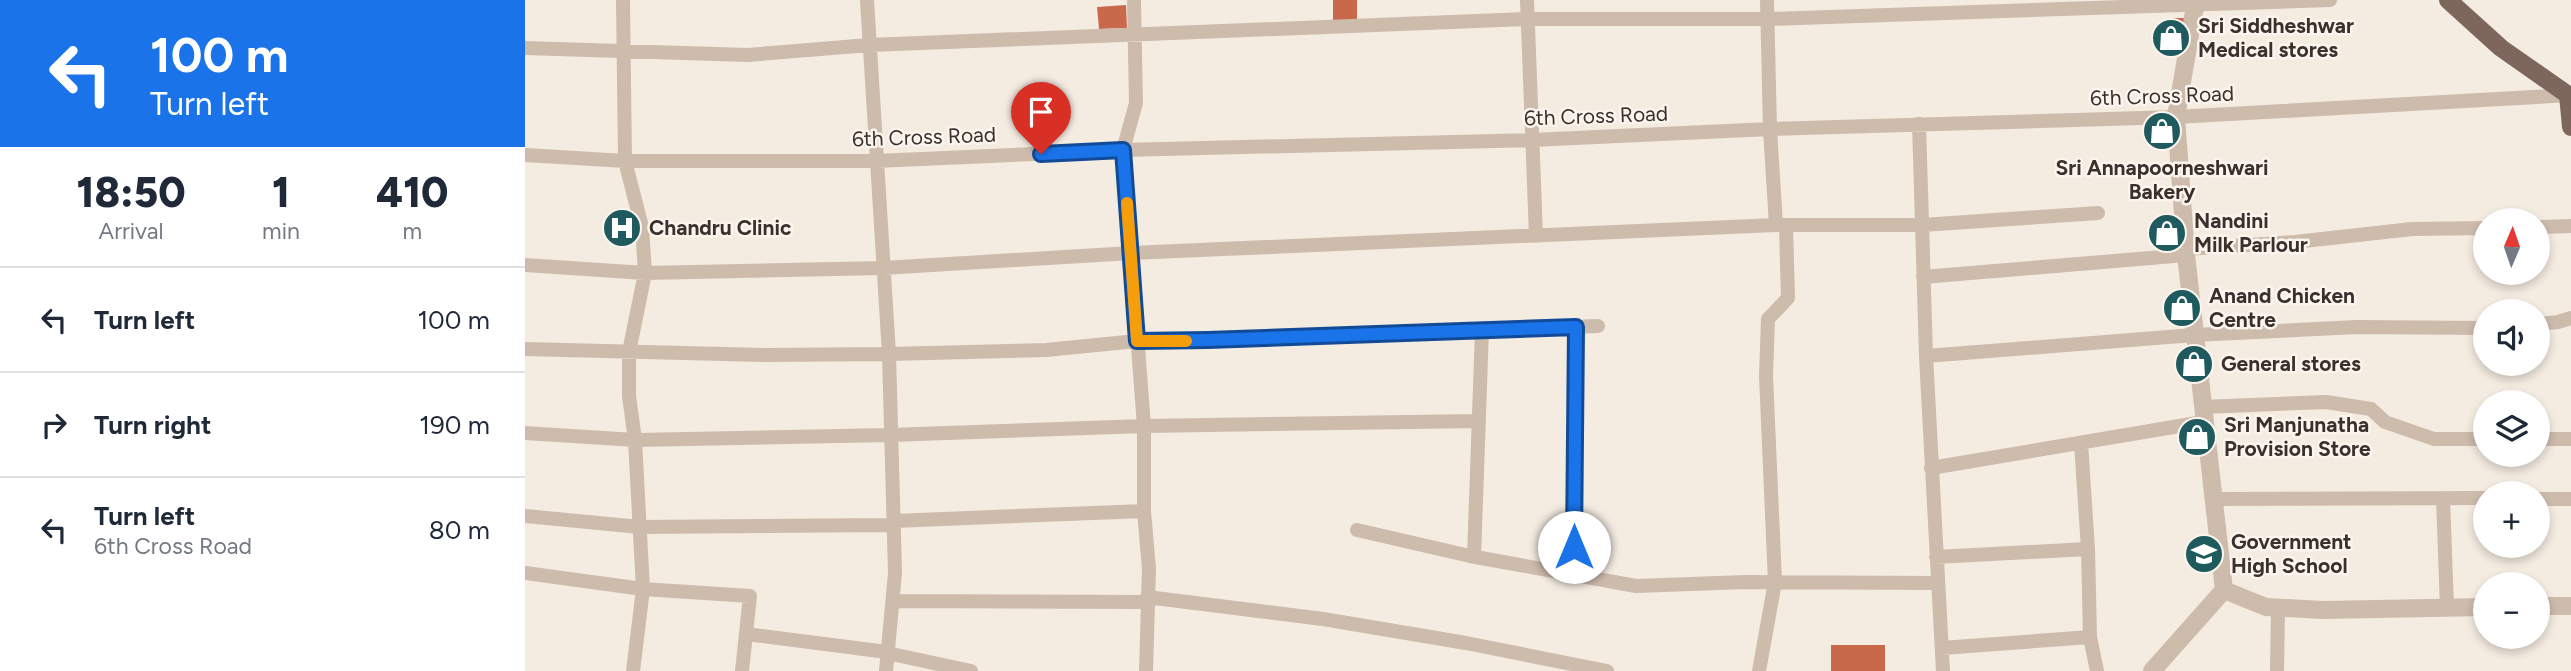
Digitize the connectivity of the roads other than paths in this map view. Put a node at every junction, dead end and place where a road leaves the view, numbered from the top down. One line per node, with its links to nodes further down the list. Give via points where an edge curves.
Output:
1 (623, 0): 14 (street)
2 (867, 0): 12 (street)
3 (1134, 0): 11 (street)
4 (1527, 0): 9 (street)
5 (1767, 0): 10 (street)
6 (2330, 0): 8 (street)
7 (2448, 0): 15 (main road, via 2501,48)
8 (2194, 3): 10 (street); 16 (street)
9 (1528, 19): 10 (street); 11 (street); 20 (street)
10 (1768, 19): 19 (street)
11 (1135, 33): 12 (street); 21 (street, via 1136,103)
12 (869, 45): 14 (street, via 748,55); 24 (street)
13 (525, 48): 14 (street)
14 (624, 51): 23 (street)
15 (2569, 95): 16 (street, 6th Cross Road); 18 (main road)
16 (2176, 117): 17 (street, 6th Cross Road); 32 (street)
17 (1919, 124): 19 (street, 6th Cross Road); 27 (street)
18 (2571, 127)
19 (1770, 129): 20 (street, 6th Cross Road); 26 (street)
20 (1532, 140): 21 (street, 6th Cross Road); 31 (street)
21 (1123, 150): 24 (street, 6th Cross Road); 33 (street)
22 (525, 155): 23 (street, 6th Cross Road)
23 (625, 161): 24 (street, 6th Cross Road); 36 (street, via 642,227)
24 (876, 161): 35 (street)
25 (2098, 213): 27 (street)
26 (1781, 225): 27 (street); 31 (street); 76 (street, via 1788,298 1768,319 1766,376)
27 (1922, 225): 37 (street)
28 (2571, 226): 29 (street)
29 (2550, 227)
30 (2473, 228): 32 (street, via 2412,229)
31 (1536, 236): 33 (street)
32 (2186, 252): 37 (street); 44 (street)
33 (1131, 253): 35 (street); 45 (street)
34 (525, 265): 36 (street)
35 (883, 268): 36 (street); 48 (street)
36 (645, 273): 47 (street)
37 (1923, 277): 49 (street)
38 (2571, 318): 39 (street)
39 (2550, 323)
40 (1598, 326): 41 (street)
41 (1576, 327): 43 (street); 75 (street)
42 (2473, 328): 44 (street, via 2357,327)
43 (1482, 330): 45 (street); 51 (street)
44 (2194, 335): 49 (street); 50 (street)
45 (1137, 341): 48 (street, via 1046,350); 52 (street)
46 (525, 349): 47 (street)
47 (629, 352): 48 (street); 58 (street)
48 (889, 354): 54 (street)
49 (1926, 356): 60 (street)
50 (2202, 415): 55 (street, via 2326,402 2371,409 2385,422 2434,439); 59 (street); 63 (street)
51 (1479, 421): 52 (street); 72 (street)
52 (1144, 426): 54 (street); 66 (street)
53 (525, 433): 58 (street)
54 (890, 435): 58 (street); 68 (street)
55 (2473, 439)
56 (2550, 439): 57 (street)
57 (2571, 439)
58 (635, 440): 69 (street)
59 (2081, 443): 60 (street); 71 (street)
60 (1931, 468): 73 (street)
61 (2443, 498): 62 (street); 63 (street); 86 (street)
62 (2473, 498)
63 (2213, 499): 79 (street)
64 (2550, 499): 65 (street)
65 (2571, 499)
66 (1143, 511): 68 (street); 80 (street)
67 (525, 516): 69 (street)
68 (893, 523): 69 (street); 81 (street)
69 (640, 527): 78 (street)
70 (1357, 530): 72 (street)
71 (2088, 549): 73 (street); 88 (street)
72 (1474, 557): 75 (street)
73 (1936, 557): 77 (street)
74 (525, 573): 78 (street)
75 (1574, 575): 76 (street, via 1636,586)
76 (1775, 582): 77 (street); 97 (street)
77 (1937, 583): 89 (street)
78 (643, 589): 87 (street, via 750,596); 91 (street)
79 (2224, 590): 85 (street); 100 (street)
80 (1147, 599): 81 (street); 95 (street); 96 (street, via 1323,619)
81 (893, 601): 90 (street)
82 (2550, 606): 83 (street)
83 (2571, 606)
84 (2473, 607): 86 (street)
85 (2278, 608): 86 (street); 101 (street)
86 (2447, 608)
87 (746, 634): 90 (street); 92 (street)
88 (2090, 637): 89 (street); 99 (street)
89 (1942, 648): 98 (street)
90 (887, 652): 93 (street); 94 (street)
91 (633, 671)
92 (742, 671)
93 (886, 671)
94 (971, 671)
95 (1146, 671)
96 (1607, 671)
97 (1759, 671)
98 (1943, 671)
99 (2097, 671)
100 (2152, 671)
101 (2277, 671)

